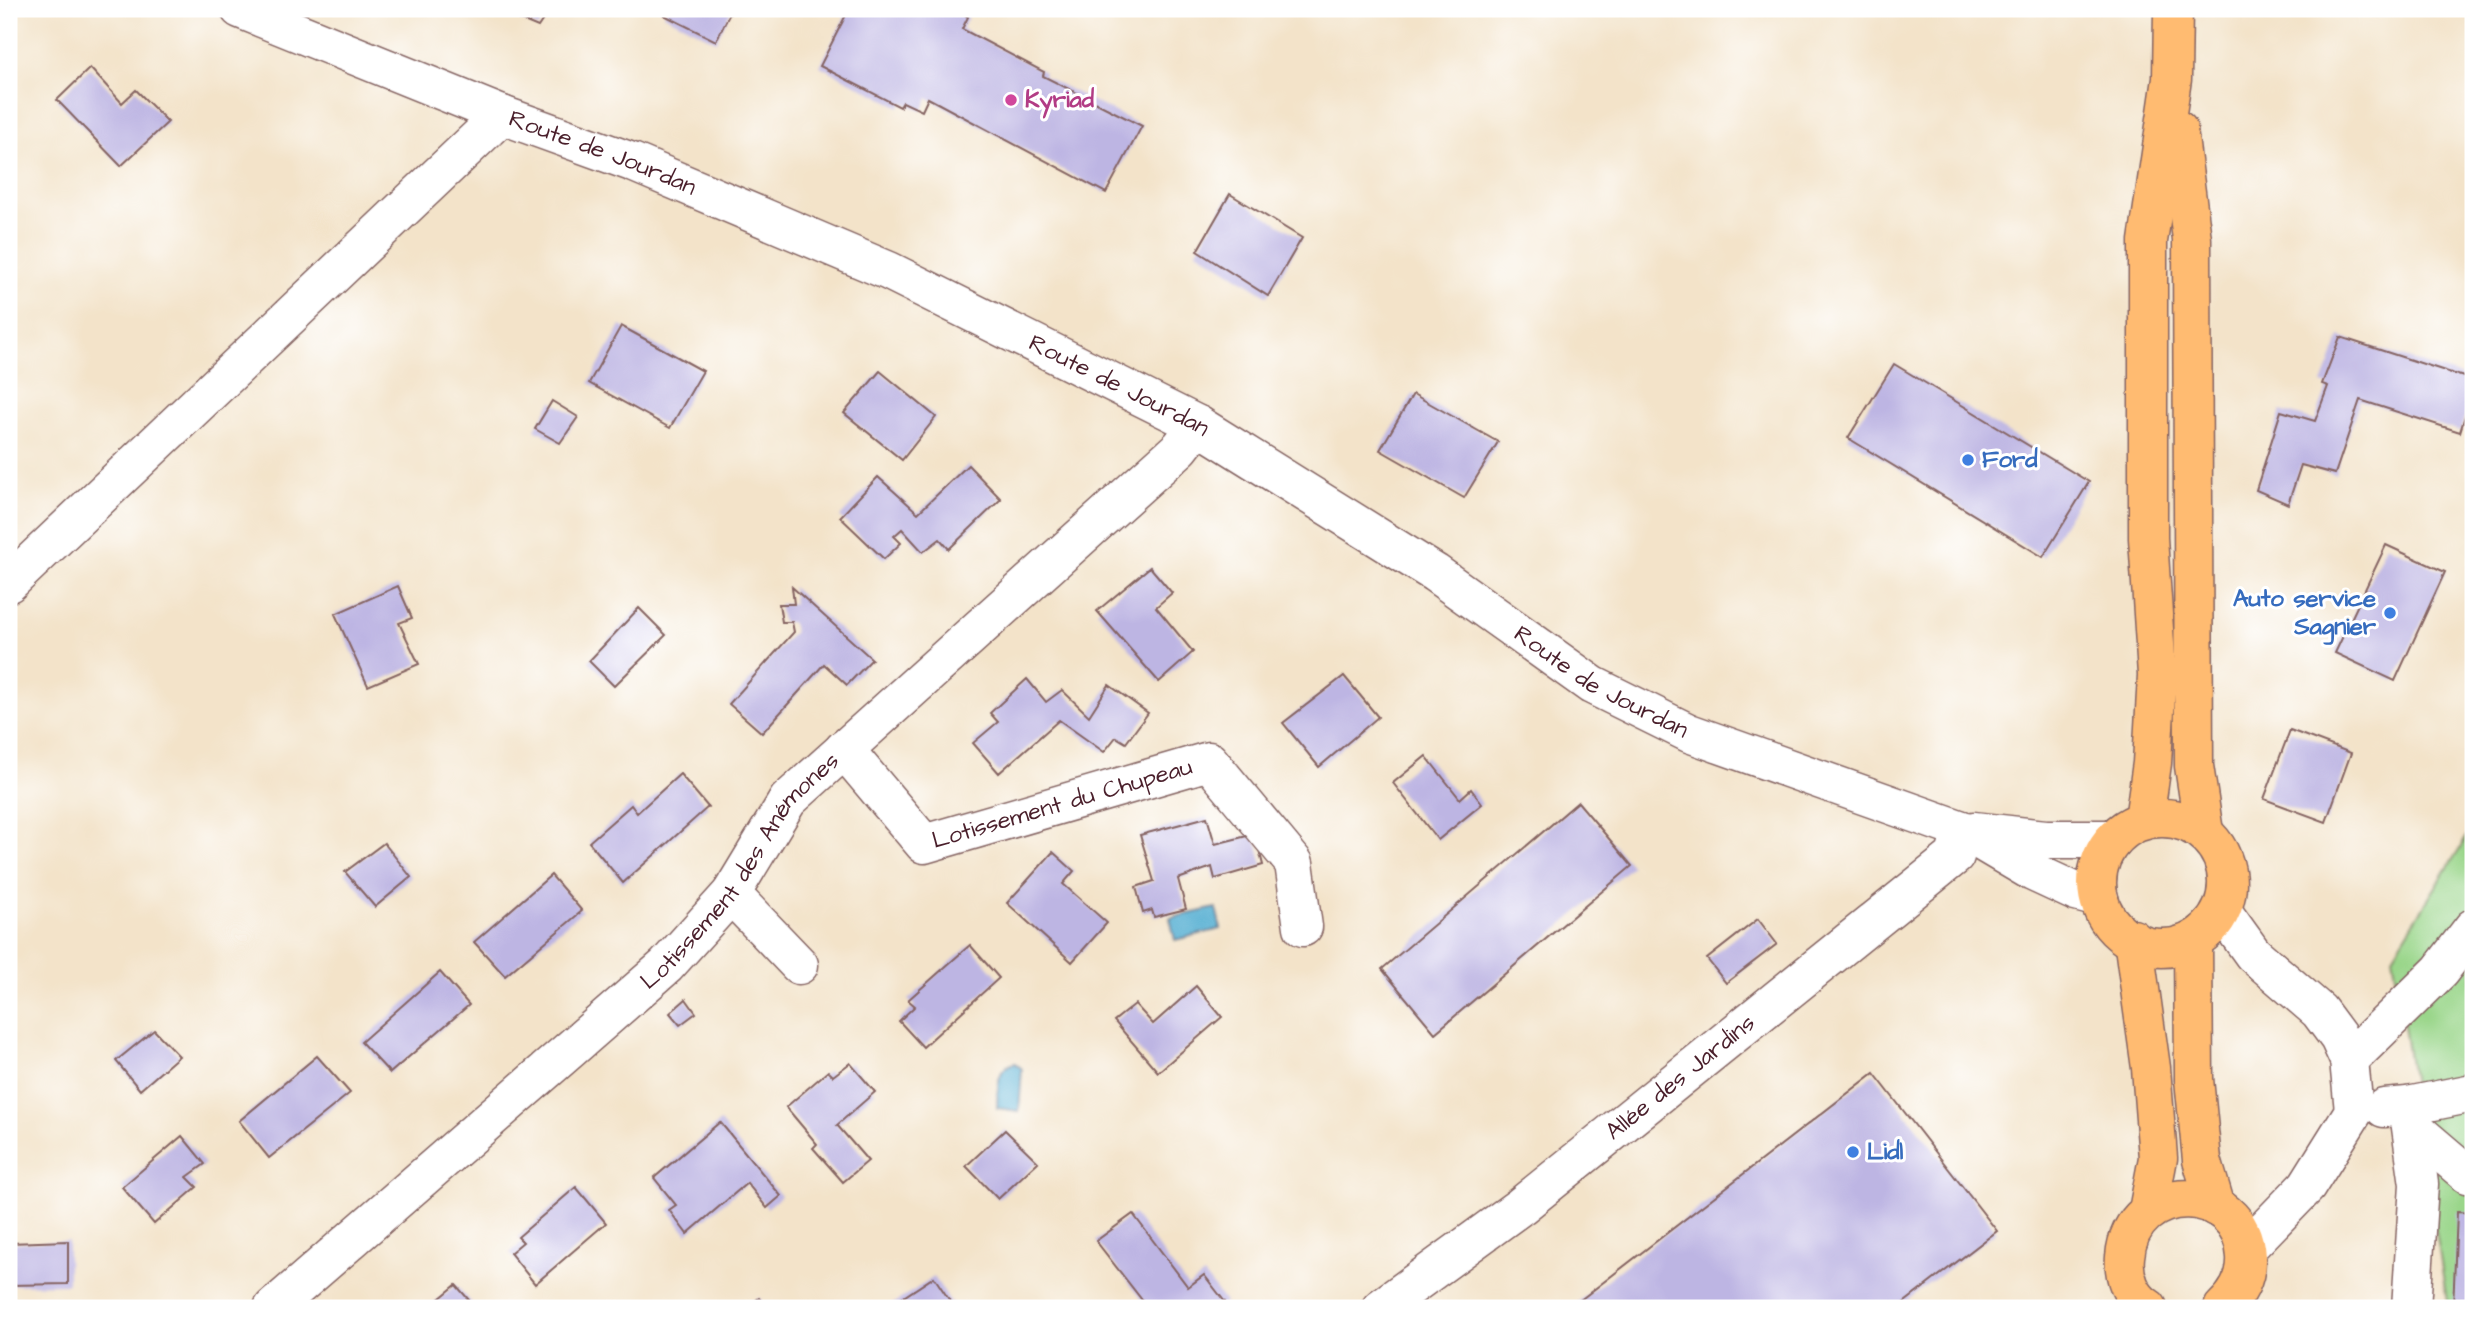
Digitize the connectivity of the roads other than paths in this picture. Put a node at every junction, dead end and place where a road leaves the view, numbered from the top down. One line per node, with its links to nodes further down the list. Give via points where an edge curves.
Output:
1 (240, 9): 4 (street, Route de Jourdan)
2 (2173, 9): 3 (main road)
3 (2172, 79): 9 (main road, via 2148,241 2148,538 2157,675 2152,763); 10 (main road, via 2192,239 2194,766)
4 (502, 115): 5 (street, Route de Jourdan, via 632,162 889,271); 6 (street)
5 (1198, 425): 7 (street, Lotissement des Anémones, via 1180,448); 8 (street, Route de Jourdan, via 1435,573 1592,685 1689,733)
6 (9, 583)
7 (844, 749): 11 (street, Lotissement des Anémones, via 788,800); 14 (street, Lotissement du Chupeau, via 924,844 1209,761 1294,863)
8 (1962, 830): 9 (street, Route de Jourdan, via 2046,839); 12 (street, Route de Jourdan, via 2033,872); 29 (street, Allée des Jardins, via 1955,856 1521,1206)
9 (2129, 830): 10 (main road, via 2176,820); 12 (main road, via 2097,873)
10 (2204, 832): 13 (main road, via 2227,869)
11 (731, 894): 18 (street); 28 (street, Lotissement des Anémones, via 666,966)
12 (2099, 898): 16 (main road, via 2116,929)
13 (2221, 911): 17 (main road); 19 (street, via 2253,954 2319,1010)
14 (1303, 927)
15 (2473, 928): 19 (street, via 2440,971)
16 (2133, 939): 17 (main road, via 2152,948); 25 (main road, via 2158,1158)
17 (2193, 941): 24 (main road, via 2194,1079 2202,1160)
18 (799, 965)
19 (2348, 1060): 21 (street)
20 (2473, 1093): 22 (street)
21 (2354, 1111): 22 (street); 26 (street, via 2307,1186)
22 (2411, 1117): 23 (street); 31 (street, via 2419,1184)
23 (2473, 1175)
24 (2216, 1207): 25 (main road, via 2182,1199); 26 (main road, via 2241,1232)
25 (2148, 1211): 27 (main road, via 2134,1226 2124,1267 2130,1287)
26 (2246, 1249): 30 (main road, via 2242,1283)
27 (2144, 1307)
28 (273, 1308)
29 (1381, 1308)
30 (2223, 1308)
31 (2411, 1308)

